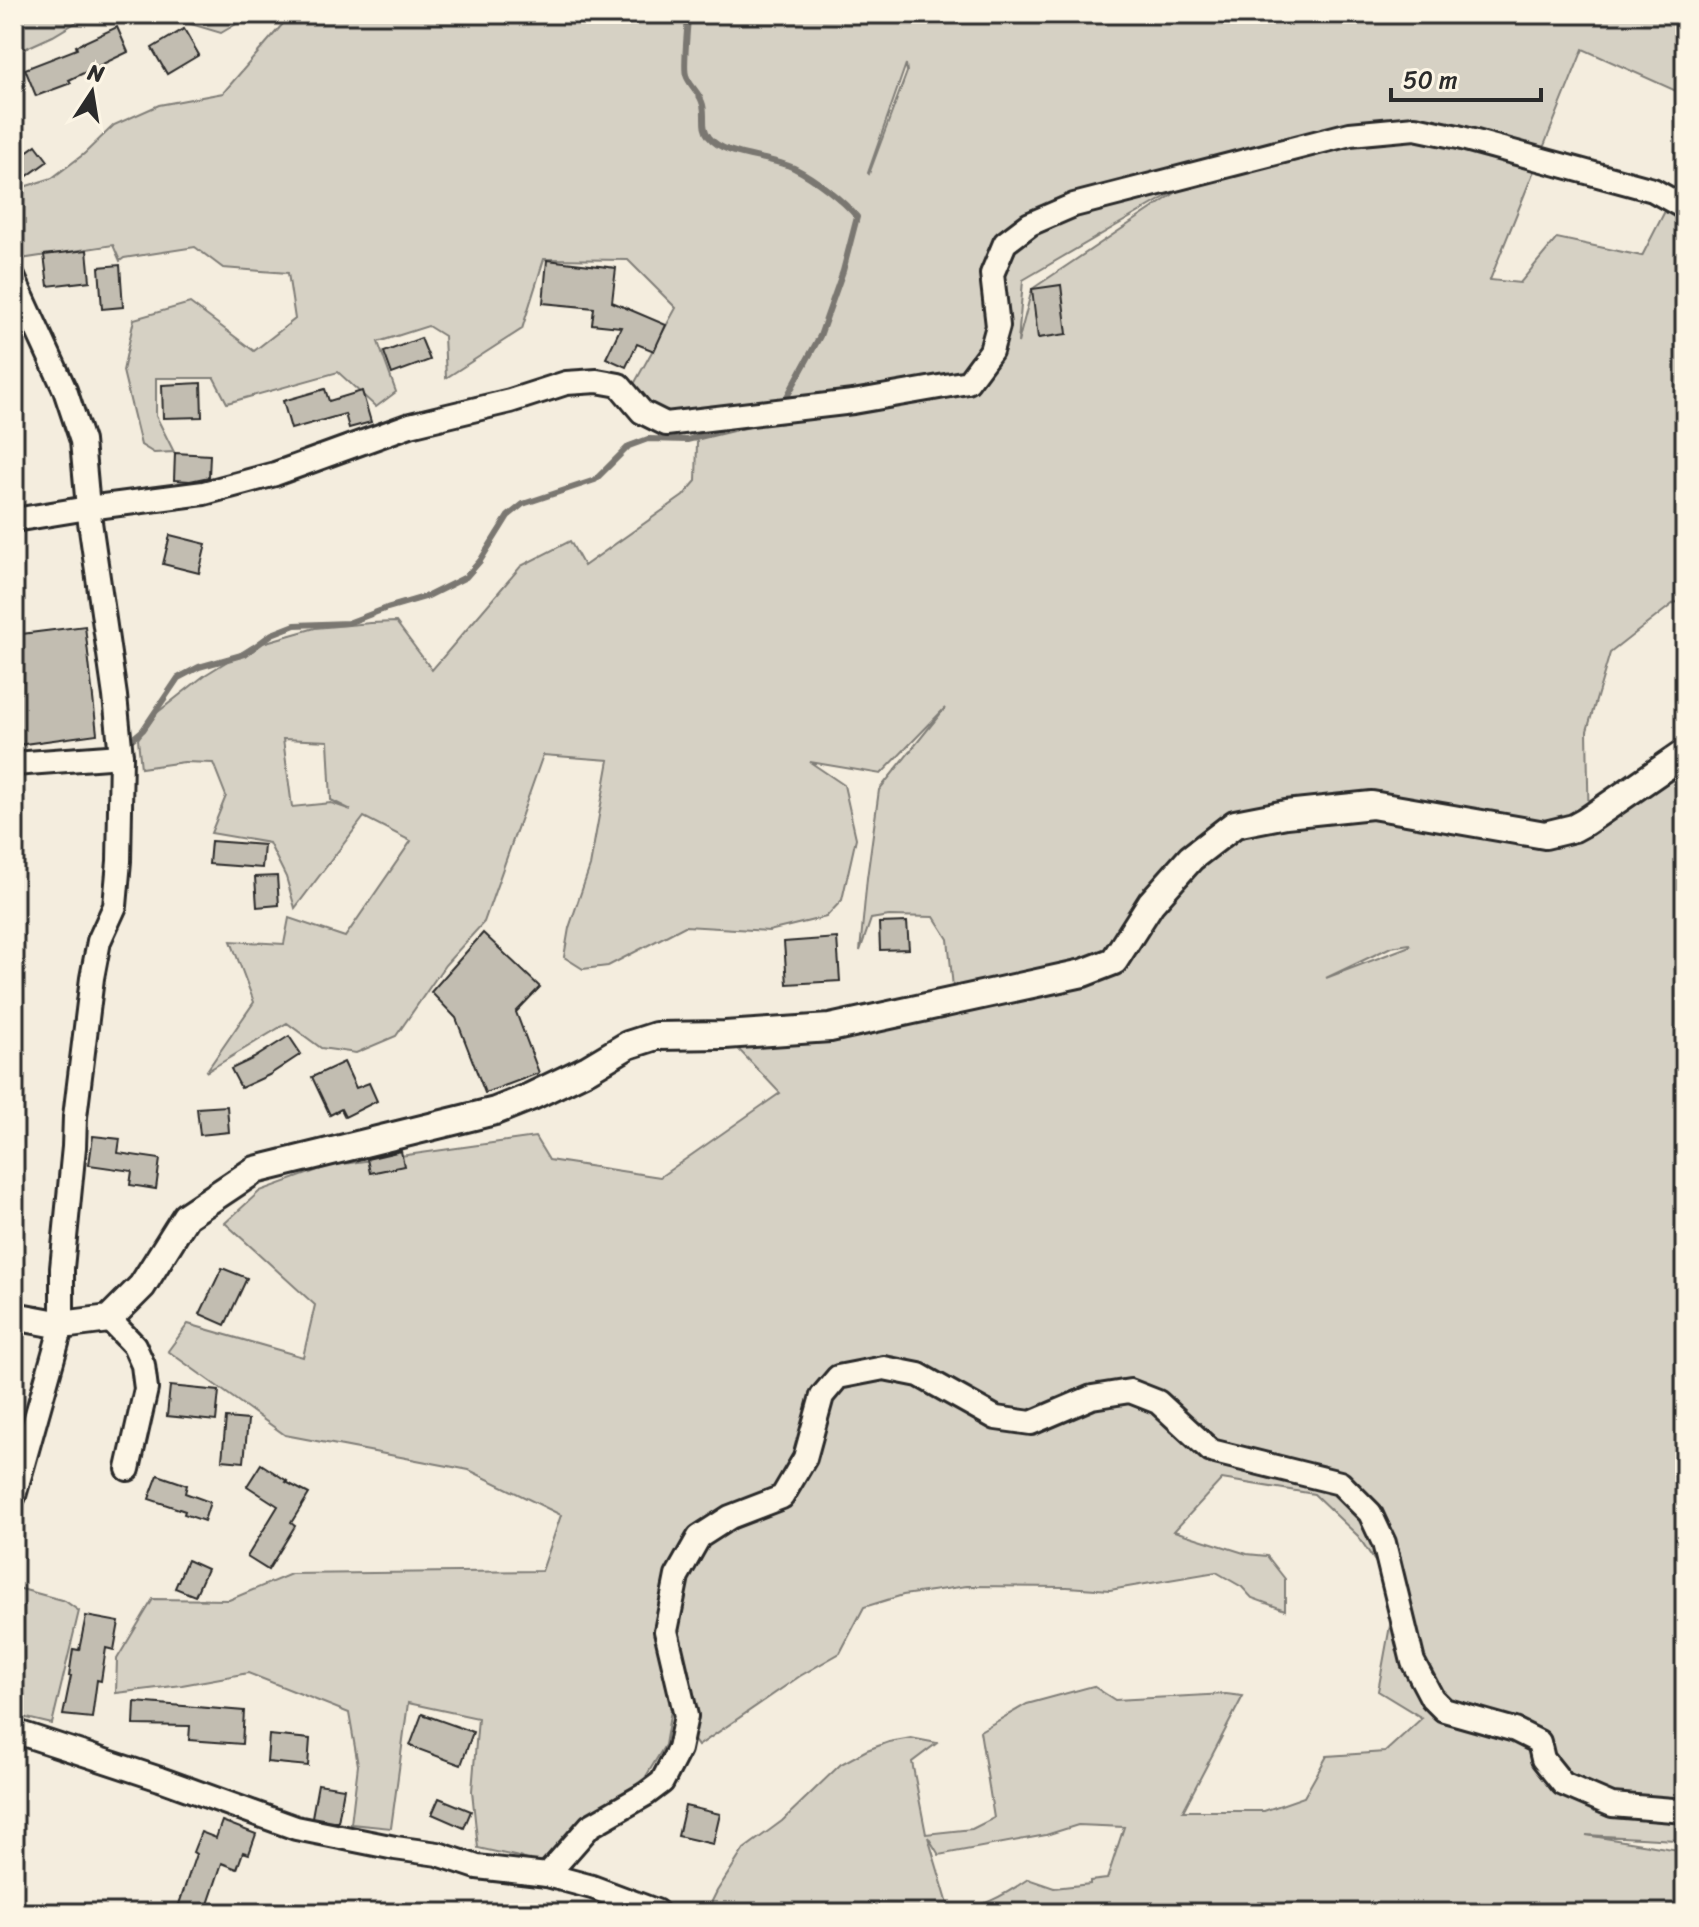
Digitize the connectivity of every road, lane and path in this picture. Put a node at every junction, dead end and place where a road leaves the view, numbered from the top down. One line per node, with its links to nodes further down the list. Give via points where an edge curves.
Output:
1 (1685, 208): 3 (street, via 1653,190 1458,137 1415,128 1350,134 1074,205 1030,224 1005,243 992,274 998,326 991,351 968,382 666,424 642,412 619,385 566,383 410,425 275,474 204,493)
2 (14, 279): 3 (street, via 74,415 82,441)
3 (88, 508): 4 (street); 6 (street)
4 (14, 520)
5 (1685, 753): 9 (street, via 1585,822 1545,835 1372,805 1235,824 1191,858 1151,903 1114,961 1083,973 830,1028 656,1036 495,1111 255,1170 186,1216 142,1286)
6 (121, 756): 7 (street); 10 (street, via 115,906 99,941 92,978 75,1117)
7 (14, 764)
8 (14, 1316): 10 (street)
9 (109, 1319): 10 (street); 11 (street, via 134,1345 143,1365 146,1389)
10 (62, 1325): 12 (street)
11 (128, 1469)
12 (14, 1496)
13 (14, 1731): 15 (street, via 296,1828 438,1854 477,1867)
14 (1685, 1811): 15 (street, via 1612,1805 1563,1784 1543,1759 1539,1742 1444,1710 1413,1662 1384,1543 1370,1513 1340,1483 1211,1451 1158,1402 1130,1391 1092,1397 1031,1423 996,1418 919,1375 884,1368 838,1377 822,1396 805,1458 782,1497 730,1517 699,1537 677,1576 666,1631 686,1716 679,1749 662,1782 590,1826)
15 (547, 1875): 16 (street)
16 (658, 1913)

